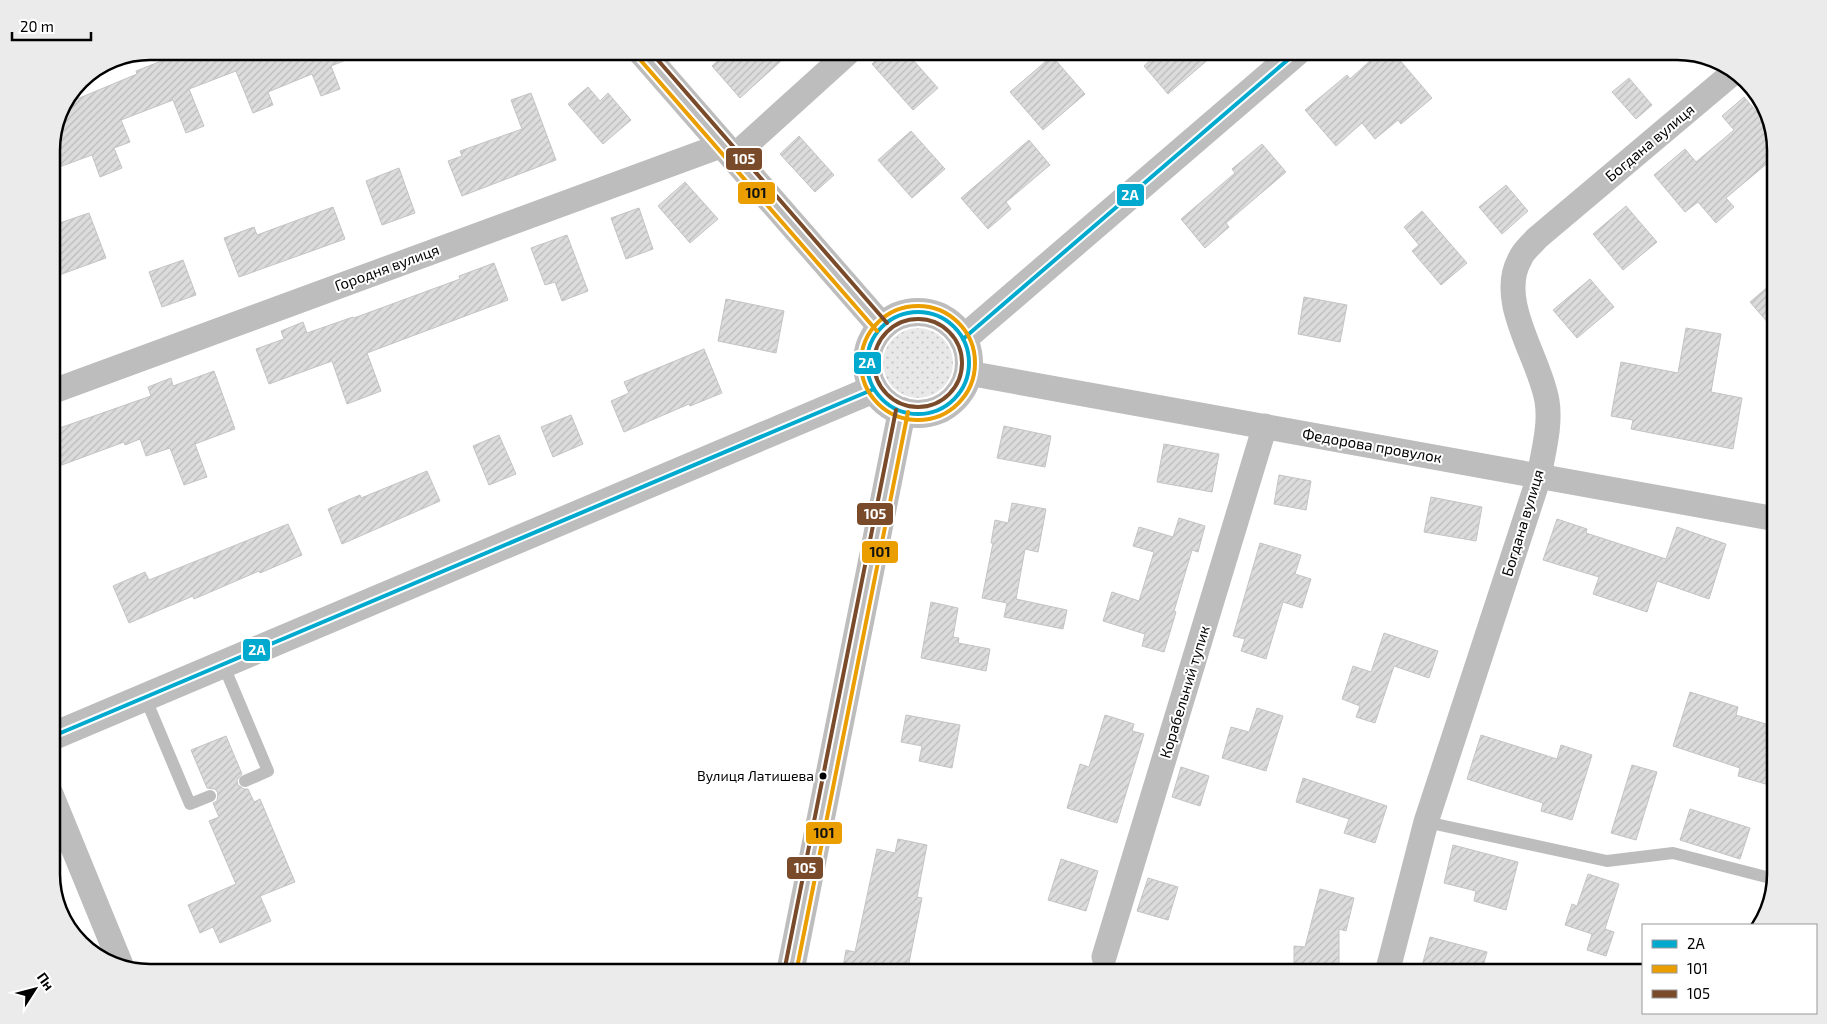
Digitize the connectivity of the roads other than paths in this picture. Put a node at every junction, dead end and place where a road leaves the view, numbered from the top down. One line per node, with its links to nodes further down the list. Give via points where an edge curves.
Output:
1 (649, 60): 5 (street)
2 (839, 60): 5 (street)
3 (1288, 60): 7 (street)
4 (1729, 76): 13 (street, Богдана вулиця, via 1537,238 1520,259 1512,281 1514,304 1547,400 1549,418)
5 (728, 151): 6 (street); 9 (street, Городня вулиця)
6 (882, 327): 7 (street, via 897,316 916,311 935,314 951,324); 10 (street, via 870,346 867,368)
7 (963, 339): 8 (street, via 969,355)
8 (968, 373): 11 (street, via 960,392 944,407 923,414); 12 (street, Федорова провулок)
9 (60, 389)
10 (874, 389): 11 (street, via 886,402); 15 (street)
11 (902, 411): 25 (street)
12 (1266, 426): 13 (street, Федорова провулок); 23 (street, Корабельний тупик)
13 (1539, 477): 14 (street, Федорова провулок); 21 (street, Богдана вулиця)
14 (1767, 517)
15 (224, 664): 16 (street); 18 (lane, via 268,771)
16 (145, 697): 17 (street); 19 (lane, via 190,804)
17 (60, 734)
18 (245, 781)
19 (210, 796)
20 (60, 814): 24 (street)
21 (1426, 822): 22 (lane, via 1607,861 1673,853); 26 (street, Богдана вулиця)
22 (1767, 877)
23 (1104, 957)
24 (118, 958)
25 (792, 964)
26 (1389, 964)

